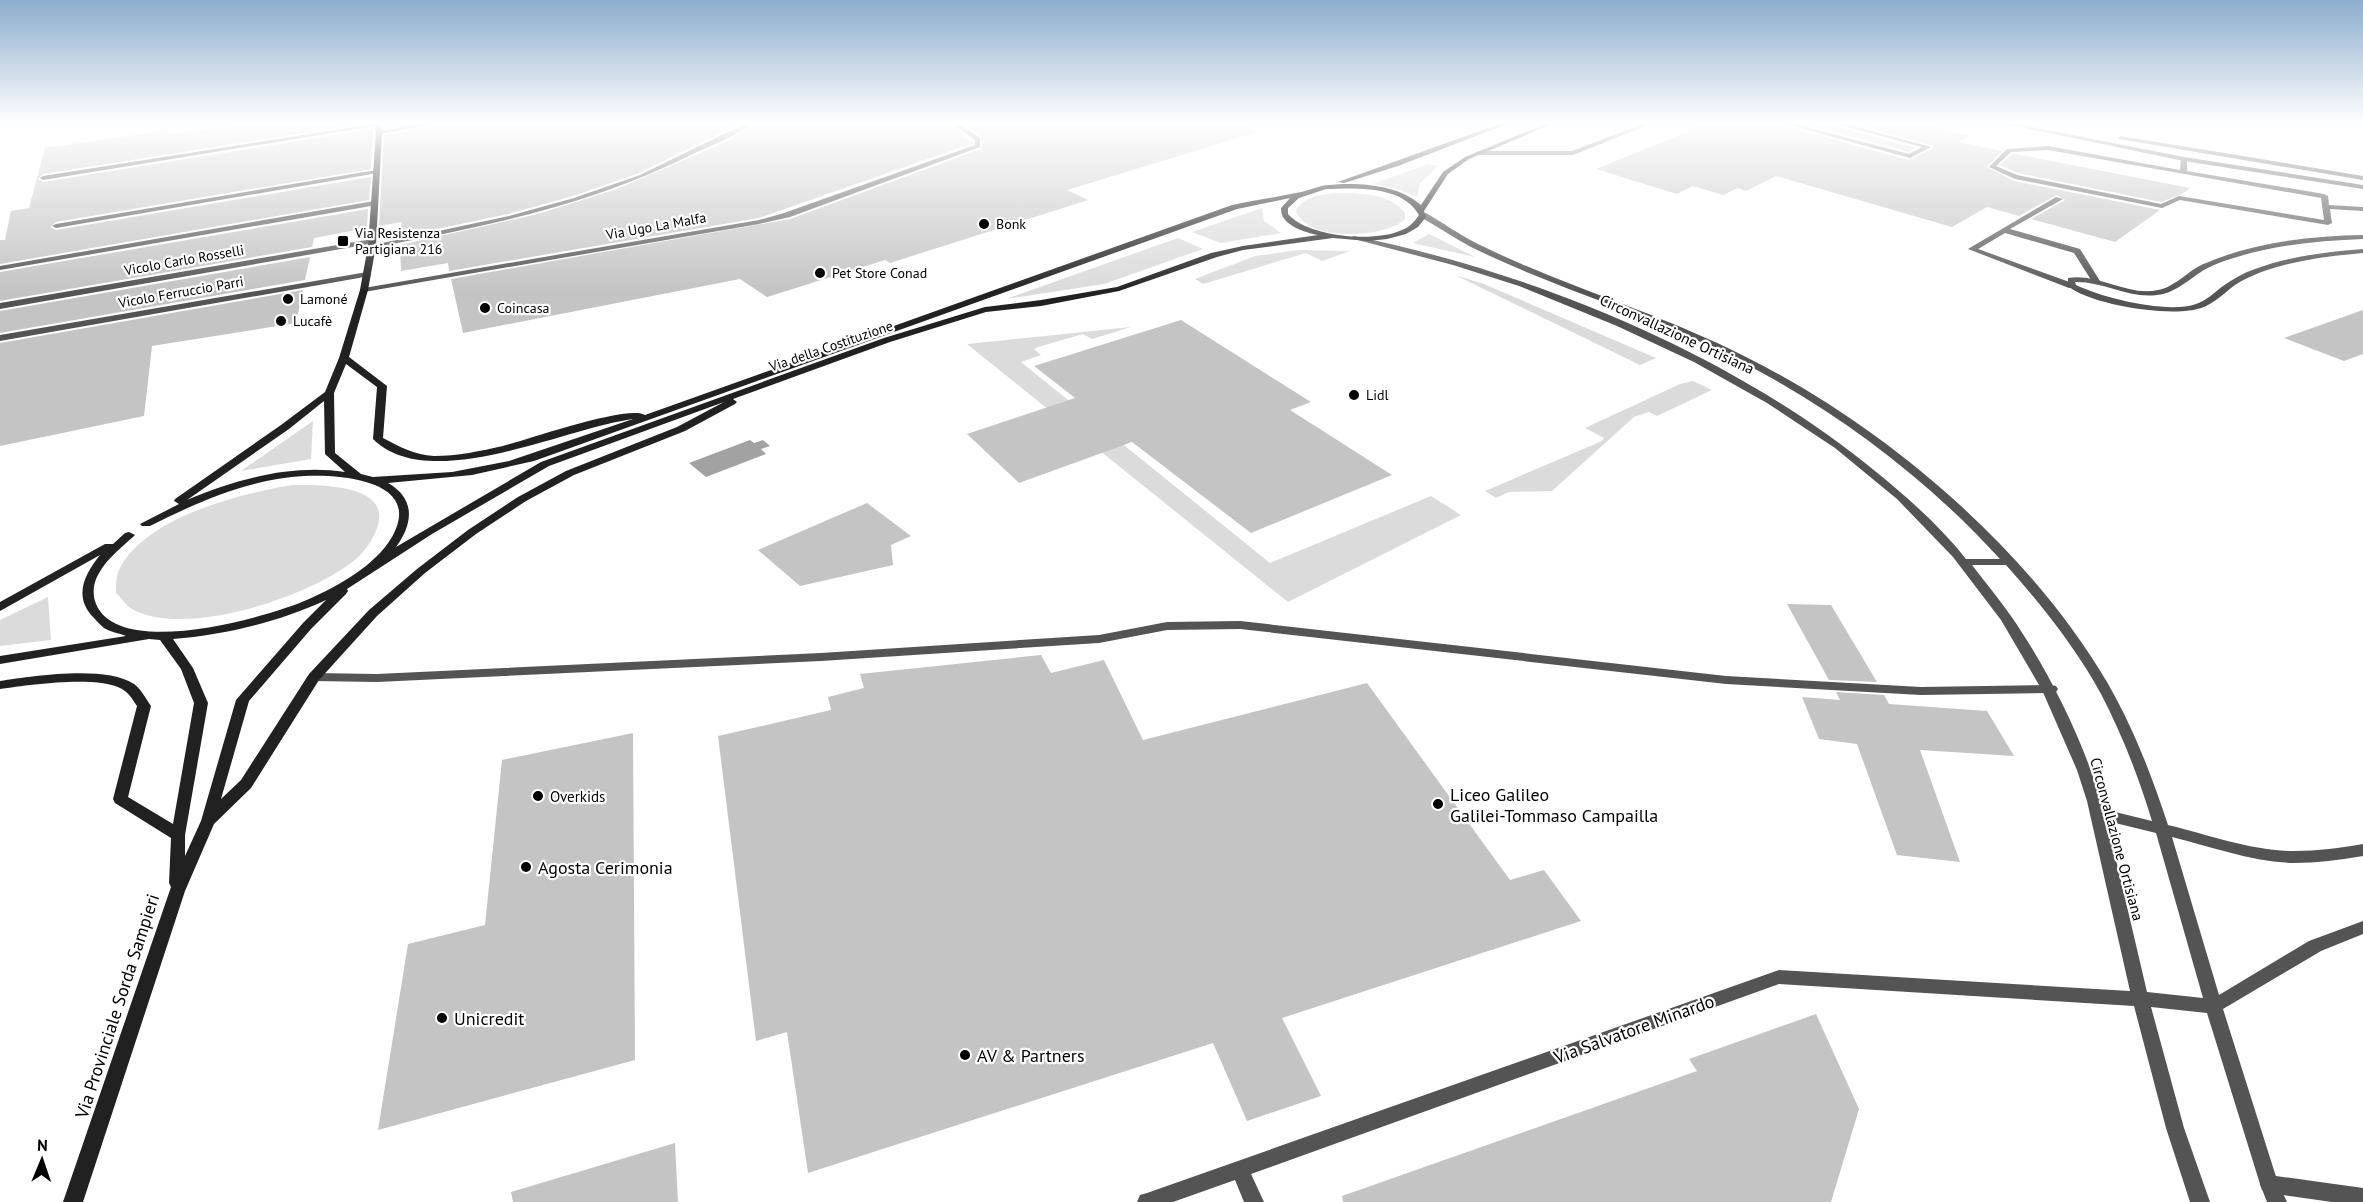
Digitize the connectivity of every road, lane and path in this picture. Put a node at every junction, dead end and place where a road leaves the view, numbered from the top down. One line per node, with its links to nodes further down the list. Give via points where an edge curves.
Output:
1 (328, 180): 18 (street)
2 (375, 180): 14 (main road)
3 (629, 180): 23 (street, Vicolo Carlo Rosselli, via 502,219)
4 (884, 180): 29 (street, Via Ugo La Malfa, via 759,222)
5 (1345, 180): 11 (main road)
6 (1441, 180): 17 (main road)
7 (2031, 180): 15 (street, via 2162,206 2179,198 2328,222)
8 (2226, 180): 15 (street, via 2324,196)
9 (2319, 180): 10 (street)
10 (2363, 187)
11 (1312, 190): 12 (main road, Via della Costituzione); 17 (main road, via 1343,186 1377,189 1406,197)
12 (1300, 194): 20 (main road, via 1286,204 1287,217 1304,229); 39 (main road, Via della Costituzione, via 1235,207)
13 (2059, 199): 19 (street)
14 (374, 203): 23 (main road); 25 (street)
15 (2327, 207): 16 (street)
16 (2363, 209)
17 (1422, 212): 22 (main road, via 1416,226 1397,234); 34 (street, Circonvallazione Ortisiana, via 1474,245)
18 (56, 226)
19 (2004, 231): 27 (street, via 2077,251); 28 (street, via 1972,249)
20 (1333, 237): 22 (main road); 37 (main road, Via della Costituzione, via 1226,253 1119,289 985,310)
21 (2363, 237): 30 (street, via 2299,240 2254,248 2206,265 2160,293)
22 (1354, 238): 36 (street, Circonvallazione Ortisiana, via 1428,253 1504,277)
23 (372, 243): 26 (main road); 31 (street, Vicolo Carlo Rosselli)
24 (2363, 251): 32 (street, via 2288,261 2243,277 2199,307)
25 (0, 268)
26 (366, 274): 29 (main road); 33 (street, Vicolo Ferruccio Parri)
27 (2096, 281): 28 (street, via 2071,280); 30 (street)
28 (2072, 286): 32 (street, via 2100,297)
29 (364, 290): 35 (main road)
30 (2150, 294): 32 (street)
31 (0, 306)
32 (2167, 308)
33 (0, 338)
34 (1720, 348): 36 (street); 45 (street, Circonvallazione Ortisiana, via 1777,377 1873,437 1954,503)
35 (344, 358): 38 (main road); 39 (main road, via 382,386 378,439 389,449 411,456 476,455 622,416)
36 (1697, 358): 44 (street, Circonvallazione Ortisiana, via 1792,412 1841,447 1914,509)
37 (770, 381): 46 (main road, Via della Costituzione, via 545,464); 51 (main road, via 681,429 570,473 522,499 421,571 373,613)
38 (329, 393): 40 (main road, via 330,454); 42 (main road)
39 (653, 414): 41 (main road, Via della Costituzione, via 494,469 435,478)
40 (357, 476): 41 (main road); 42 (main road, via 327,473 256,481 208,495)
41 (373, 480): 46 (main road, via 402,500 406,515 401,532 388,551)
42 (146, 524): 43 (main road)
43 (129, 535): 48 (main road); 49 (main road, via 104,557 89,580 87,600 97,617 120,630)
44 (1964, 562): 45 (street); 53 (street, Circonvallazione Ortisiana, via 2012,625)
45 (2012, 562): 56 (street, Circonvallazione Ortisiana, via 2069,634 2112,703)
46 (368, 570): 47 (main road)
47 (351, 581): 49 (main road, via 310,603 242,626); 55 (main road, via 243,700)
48 (0, 607)
49 (160, 636): 50 (main road); 57 (main road, via 187,668 201,703)
50 (0, 660)
51 (314, 677): 53 (street, via 377,678 821,657 1099,639 1167,626 1240,625 1726,680 1921,691); 55 (main road, via 246,784)
52 (0, 685): 57 (main road, via 52,678 100,679 129,687 144,706 120,798)
53 (2051, 690): 54 (street, Circonvallazione Ortisiana, via 2085,772)
54 (2097, 813): 56 (street); 61 (street, Circonvallazione Ortisiana)
55 (208, 821): 59 (main road)
56 (2164, 830): 58 (street, via 2254,852 2293,857); 62 (street, Circonvallazione Ortisiana)
57 (178, 836): 59 (main road)
58 (2363, 850)
59 (177, 891): 66 (main road, Via Provinciale Sorda Sampieri)
60 (2363, 927): 62 (street, via 2315,946)
61 (2141, 999): 62 (street, Via Salvatore Minardo); 63 (street, Via Salvatore Minardo, via 1779,977); 69 (street, Circonvallazione Ortisiana, via 2185,1164)
62 (2214, 1006): 64 (street, Circonvallazione Ortisiana)
63 (1240, 1169): 67 (street, Via Salvatore Minardo); 68 (street)
64 (2269, 1184): 65 (street); 70 (street, Circonvallazione Ortisiana)
65 (2363, 1197)
66 (73, 1202)
67 (1147, 1202)
68 (1254, 1202)
69 (2200, 1202)
70 (2277, 1202)

